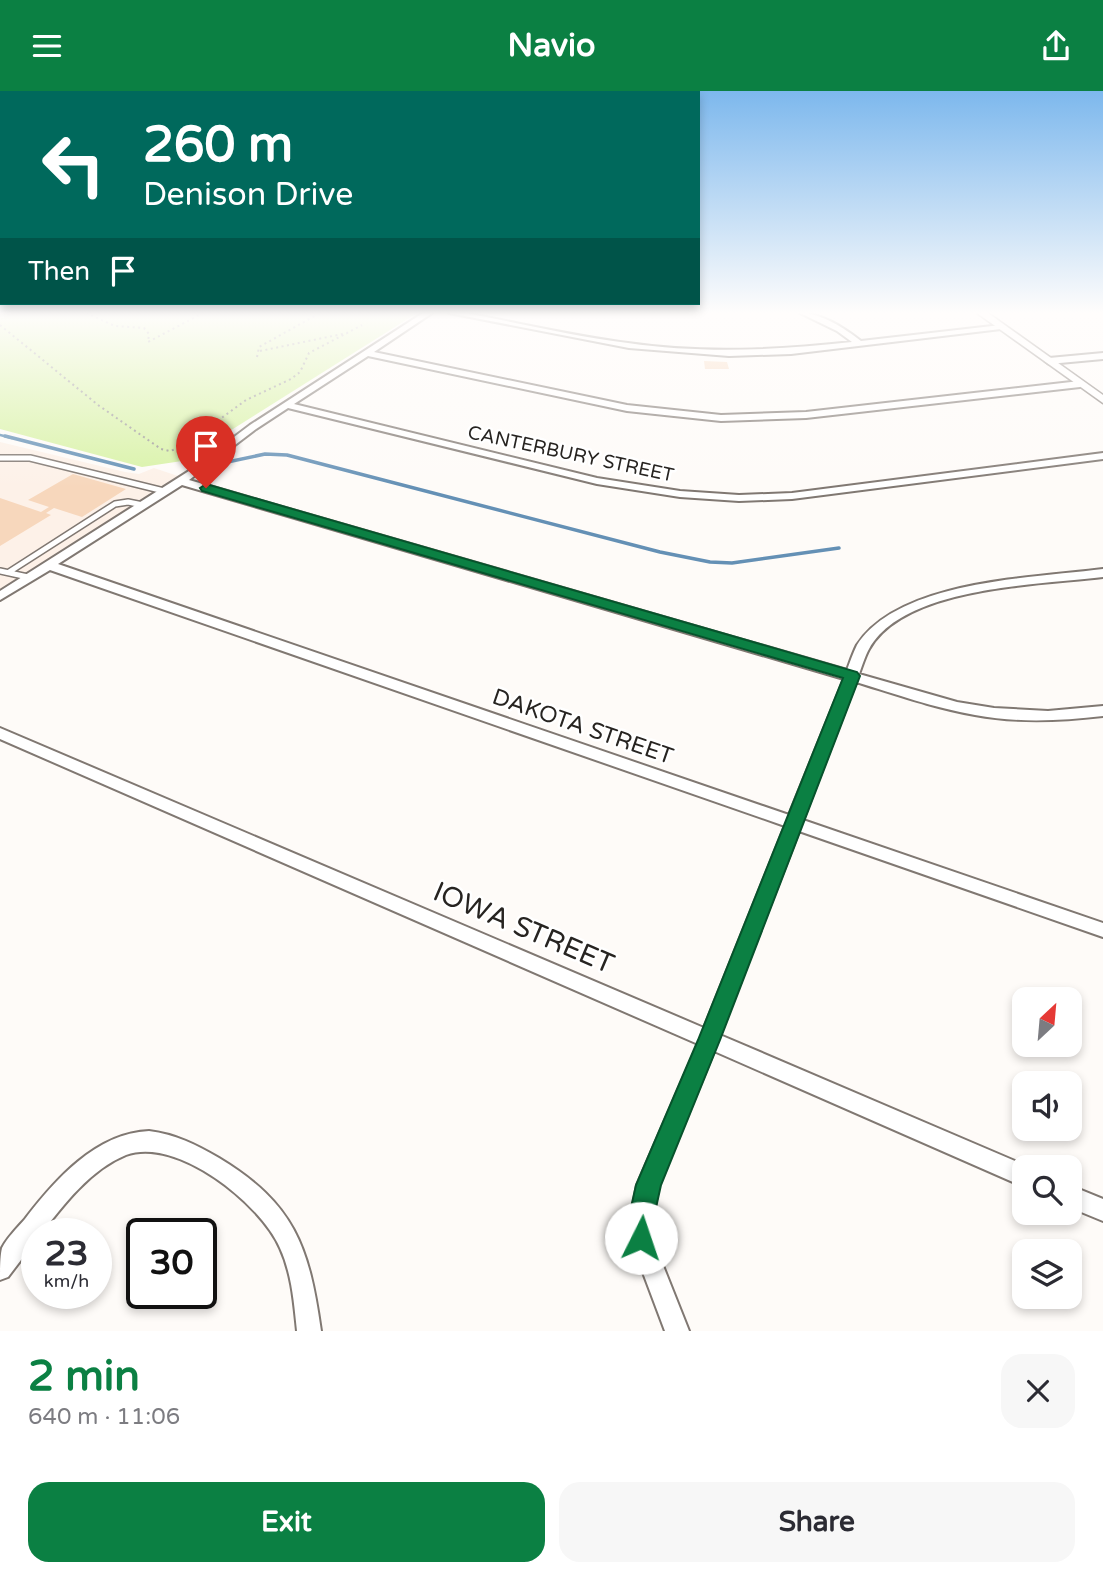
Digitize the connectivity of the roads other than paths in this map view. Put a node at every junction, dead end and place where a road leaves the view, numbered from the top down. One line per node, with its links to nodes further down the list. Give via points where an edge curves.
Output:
1 (339, 371): 6 (street)
2 (450, 371): 4 (street, via 626,408 721,418 806,415)
3 (1062, 371): 4 (street)
4 (1080, 384): 5 (street)
5 (1103, 400)
6 (286, 405): 7 (street, CANTERBURY STREET, via 597,481 707,496 802,495); 9 (street)
7 (1103, 456)
8 (0, 458): 10 (lane, via 21,456)
9 (181, 481): 10 (street); 18 (street)
10 (164, 491): 11 (street)
11 (143, 505): 12 (street); 14 (lane, via 115,504)
12 (48, 565): 16 (street); 21 (street, DAKOTA STREET)
13 (0, 571): 14 (lane)
14 (9, 572): 16 (lane)
15 (1103, 573): 18 (street, via 960,591 914,604 873,633)
16 (28, 577): 17 (street)
17 (0, 596)
18 (852, 676): 19 (street, via 985,713 1047,717); 21 (street)
19 (1103, 711)
20 (0, 733): 23 (street, IOWA STREET)
21 (794, 823): 22 (street, DAKOTA STREET); 23 (street)
22 (1103, 930)
23 (709, 1040): 24 (street, IOWA STREET); 29 (street, via 648,1185 641,1221 646,1251)
24 (1012, 1171)
25 (1082, 1201): 26 (street)
26 (1103, 1210)
27 (0, 1269): 28 (street, via 83,1172 119,1147 164,1143 236,1179 267,1206 299,1269)
28 (309, 1331)
29 (677, 1331)

